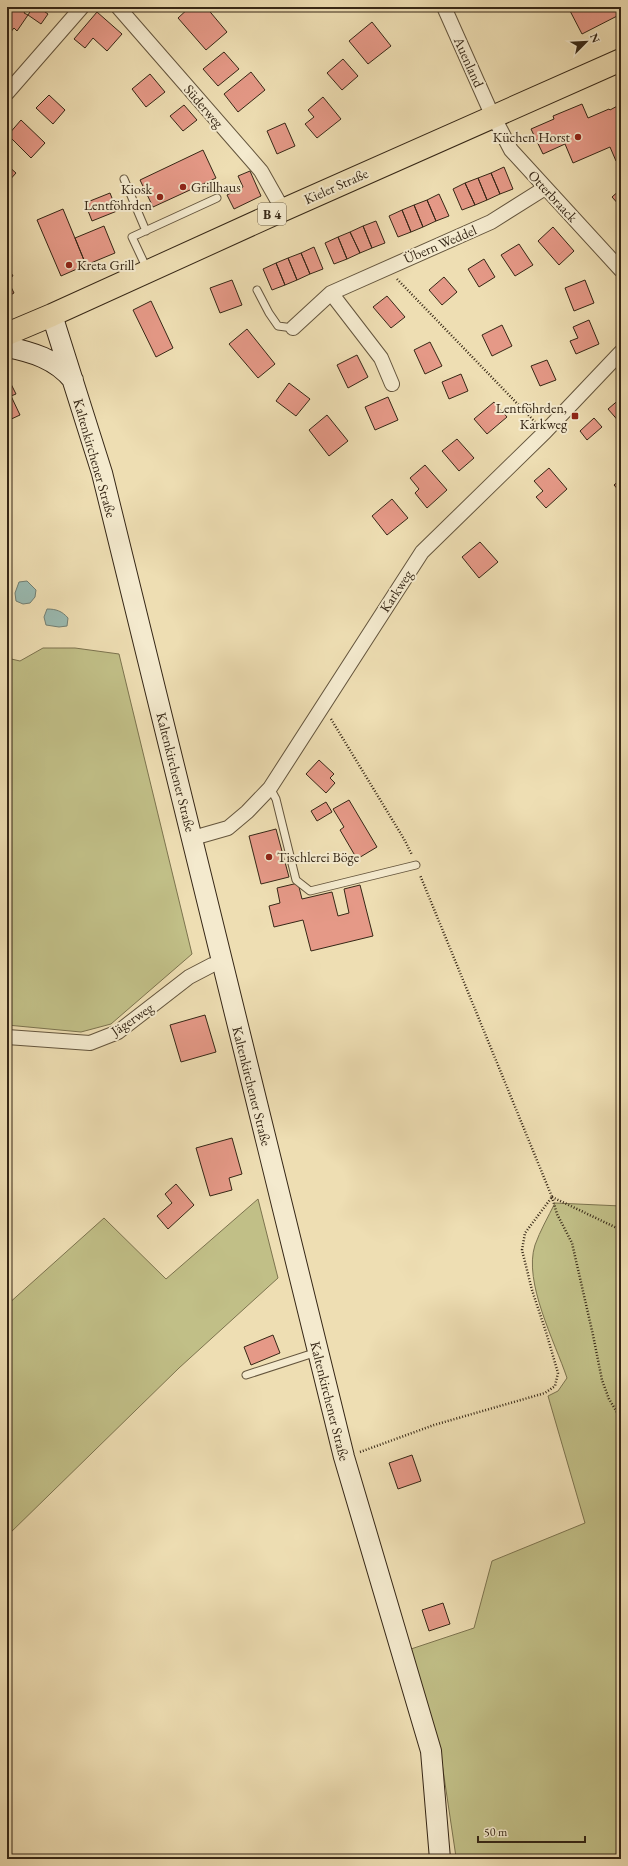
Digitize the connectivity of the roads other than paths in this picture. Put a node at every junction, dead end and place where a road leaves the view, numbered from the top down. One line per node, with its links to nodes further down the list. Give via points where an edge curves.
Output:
1 (82, 7): 5 (street)
2 (118, 7): 10 (street, Süderweg, via 261,171)
3 (444, 7): 6 (street, Auenland)
4 (621, 60): 6 (main road, Kieler Straße / B 4)
5 (7, 93)
6 (493, 116): 8 (street, Otterbraack, via 511,150); 10 (main road, Kieler Straße / B 4)
7 (124, 178): 11 (lane)
8 (545, 188): 12 (street, Otterbraack); 15 (street, Übern Weddel, via 491,222)
9 (217, 198): 11 (lane)
10 (283, 210): 13 (main road, Kieler Straße / B 4)
11 (146, 230): 13 (lane, via 132,236)
12 (621, 270)
13 (148, 272): 16 (main road, Kieler Straße / B 4)
14 (257, 290): 17 (lane, via 278,326)
15 (331, 293): 17 (street, Übern Weddel); 22 (street, via 381,358)
16 (52, 315): 18 (main road, Kieler Straße / B 4); 21 (main road, Kaltenkirchener Straße)
17 (293, 328)
18 (7, 334)
19 (7, 347): 21 (main road, via 37,354 64,369)
20 (621, 352): 23 (street, Karkweg, via 546,432 422,552)
21 (72, 380): 24 (main road, Kaltenkirchener Straße, via 102,473)
22 (392, 384)
23 (270, 788): 24 (street, Karkweg, via 228,828); 25 (lane, via 276,799 296,880 310,891)
24 (193, 838): 26 (main road, Kaltenkirchener Straße)
25 (416, 866)
26 (222, 963): 27 (street, Jägerweg, via 212,965 189,977 118,1032 90,1043); 28 (main road, Kaltenkirchener Straße)
27 (7, 1037)
28 (318, 1352): 29 (lane); 30 (main road, Kaltenkirchener Straße, via 344,1457 431,1751)
29 (246, 1375)
30 (440, 1859)

